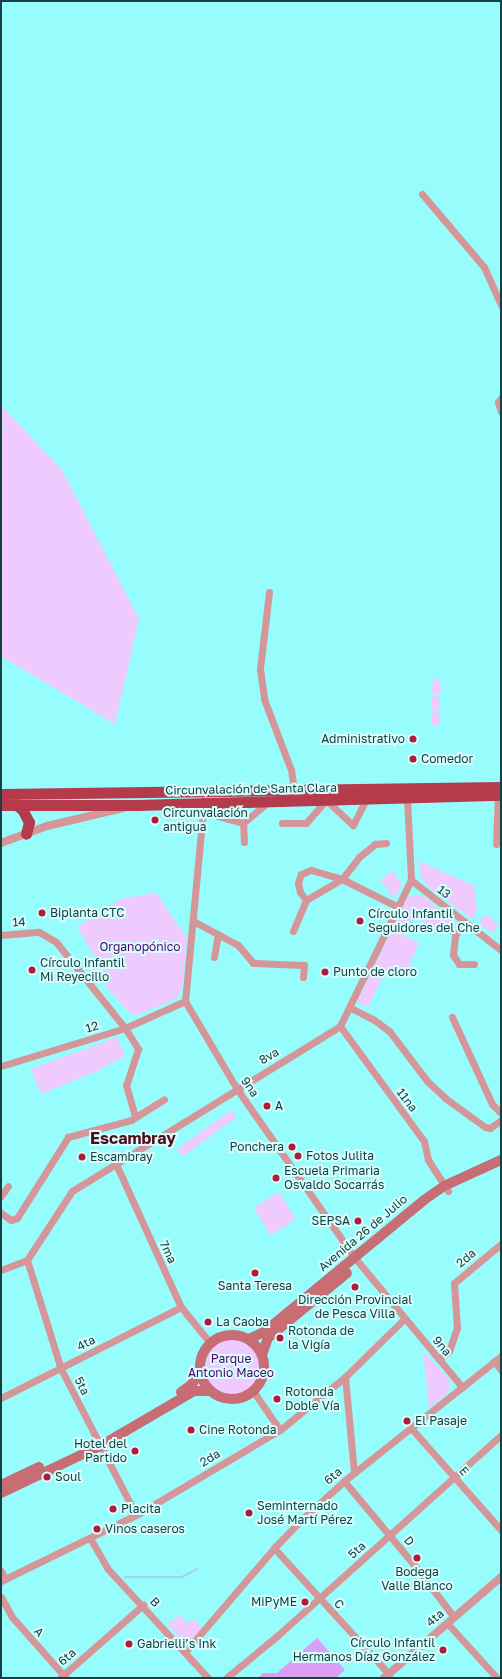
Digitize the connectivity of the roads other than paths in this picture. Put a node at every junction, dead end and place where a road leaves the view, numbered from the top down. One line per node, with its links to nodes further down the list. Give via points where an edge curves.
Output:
1 (422, 194): 2 (street, via 484,267)
2 (501, 305)
3 (501, 398): 4 (street, via 498,402)
4 (501, 412)
5 (270, 592): 6 (street, via 260,669 264,699 291,770)
6 (294, 789): 7 (highway, Circunvalación de Santa Clara); 8 (highway, Circunvalación de Santa Clara)
7 (205, 790): 9 (highway, Circunvalación de Santa Clara); 14 (street)
8 (500, 793): 10 (highway, Circunvalación de Santa Clara); 18 (street)
9 (1, 794)
10 (407, 798): 11 (highway, Circunvalación de Santa Clara); 27 (street)
11 (366, 799): 12 (highway, Circunvalación de Santa Clara); 12 (street, via 353,825)
12 (326, 800): 13 (highway, Circunvalación de Santa Clara); 20 (street, via 306,823)
13 (268, 801): 14 (highway, Circunvalación de Santa Clara); 19 (street)
14 (204, 803): 17 (highway, Circunvalación de Santa Clara); 19 (street, via 218,816); 31 (street)
15 (15, 804): 16 (highway, Circunvalación de Santa Clara); 17 (highway, Circunvalación de Santa Clara); 21 (highway, via 22,809 29,822)
16 (1, 805)
17 (137, 805): 21 (street, via 47,826)
18 (499, 820): 25 (street)
19 (243, 823): 22 (street)
20 (282, 823)
21 (26, 834): 23 (street)
22 (244, 842)
23 (1, 843)
24 (386, 843): 26 (street, via 375,844)
25 (496, 844)
26 (342, 879): 28 (street); 28 (street, via 311,870 301,874 300,892); 29 (street)
27 (411, 880): 29 (street); 30 (street, 13)
28 (306, 900): 32 (street)
29 (398, 907): 40 (street)
30 (464, 921): 35 (street, 13); 37 (street, via 456,936 453,954 459,964)
31 (193, 922): 34 (street); 39 (street)
32 (293, 931)
33 (1, 934): 43 (street, 14, via 39,932 56,942)
34 (218, 934): 36 (street); 38 (street, via 238,945 253,963 304,965)
35 (501, 950)
36 (214, 957)
37 (474, 964)
38 (304, 977)
39 (185, 1001): 43 (street, 12); 45 (street, 9na)
40 (349, 1007): 42 (street); 49 (street, via 373,1019 390,1032 427,1081 445,1098 485,1127 490,1128)
41 (452, 1017): 47 (street, via 492,1104)
42 (340, 1026): 45 (street, 8va); 54 (street, 11na, via 424,1141 428,1160)
43 (125, 1028): 44 (street, 12); 48 (street, via 138,1049 126,1085)
44 (1, 1066)
45 (237, 1089): 51 (street, 8va); 59 (street, 9na)
46 (164, 1099): 48 (street)
47 (501, 1113)
48 (135, 1116): 56 (street, via 131,1120 68,1137 17,1218 11,1220)
49 (501, 1120)
50 (501, 1160): 54 (main road, Avenida 26 de Julio)
51 (116, 1164): 58 (street, 8va, via 72,1191); 61 (street, 7ma)
52 (501, 1167): 54 (main road, Avenida 26 de Julio)
53 (8, 1186): 55 (street)
54 (446, 1189): 59 (main road, Avenida 26 de Julio)
55 (1, 1196)
56 (1, 1213)
57 (501, 1244): 67 (street, 2da, via 454,1283 457,1328 448,1351)
58 (27, 1260): 60 (street); 69 (street, 5ta)
59 (357, 1260): 62 (street, 9na); 63 (main road, Avenida 26 de Julio, via 264,1332); 65 (main road, Avenida 26 de Julio, via 268,1338)
60 (1, 1270)
61 (181, 1307): 64 (street, 7ma); 69 (street, 4ta)
62 (405, 1318): 67 (street, 9na); 72 (street, 2da)
63 (250, 1339): 64 (main road, via 232,1334); 65 (main road)
64 (210, 1343): 71 (main road, via 202,1354)
65 (262, 1355): 75 (main road, via 263,1376)
66 (501, 1356): 68 (street, 6ta)
67 (439, 1359): 73 (street, 9na)
68 (494, 1362): 70 (street); 73 (street, 6ta)
69 (61, 1369): 76 (street, 4ta); 80 (street, 5ta)
70 (501, 1370)
71 (200, 1373): 74 (main road); 80 (main road, via 188,1388)
72 (345, 1377): 78 (street, 2da); 81 (street)
73 (462, 1387): 77 (street, 6ta)
74 (210, 1391): 75 (main road, via 230,1399 241,1398); 80 (main road, via 194,1391)
75 (253, 1391): 78 (street)
76 (1, 1398)
77 (411, 1428): 81 (street, 6ta); 82 (street, E)
78 (280, 1430): 86 (street, 2da)
79 (501, 1435): 82 (street, 5ta)
80 (99, 1443): 84 (main road); 85 (main road); 86 (street, 5ta)
81 (354, 1472): 83 (street, 6ta)
82 (455, 1477): 87 (street, E); 88 (street, 5ta)
83 (344, 1481): 88 (street, D); 90 (street, 6ta)
84 (1, 1485)
85 (1, 1493)
86 (136, 1515): 89 (street, 2da)
87 (501, 1530)
88 (390, 1535): 95 (street, 5ta); 97 (street, D)
89 (90, 1538): 93 (street, 2da); 96 (street, B, via 107,1568)
90 (274, 1548): 95 (street, C); 99 (street, 6ta)
91 (1, 1571): 93 (street)
92 (501, 1577): 97 (street, 4ta)
93 (3, 1580)
94 (1, 1597): 101 (street, A, via 12,1617)
95 (319, 1598): 100 (street, C); 103 (street, 5ta)
96 (143, 1606): 99 (street, B); 101 (street, 6ta)
97 (454, 1618): 98 (street, 4ta)
98 (448, 1623): 100 (street, 4ta); 104 (street)
99 (185, 1652): 102 (street, B)
100 (387, 1676)
101 (63, 1677)
102 (208, 1678)
103 (226, 1678)
104 (497, 1678)

